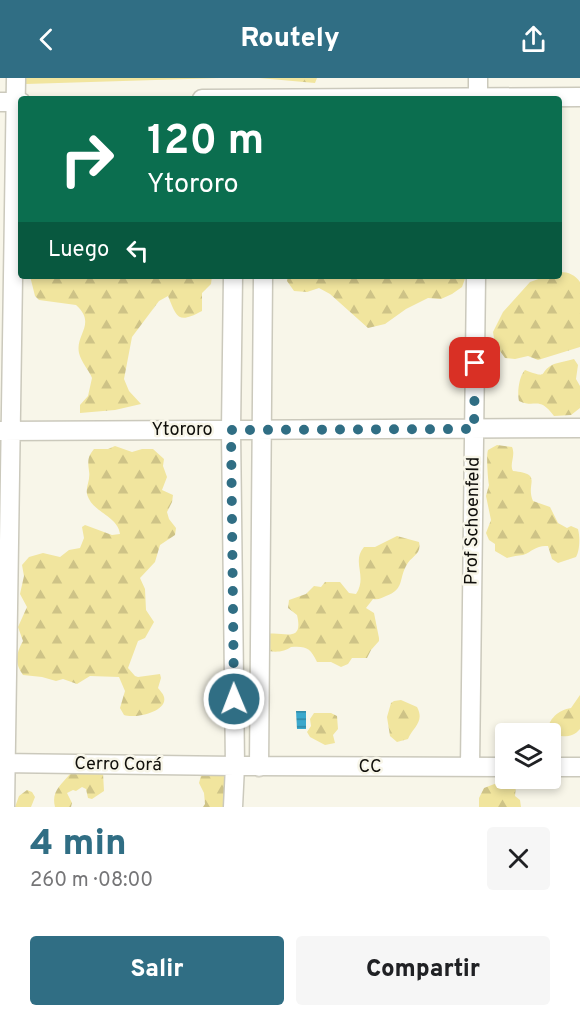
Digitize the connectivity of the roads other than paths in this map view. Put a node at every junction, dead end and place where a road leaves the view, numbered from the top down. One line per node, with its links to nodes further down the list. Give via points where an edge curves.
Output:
1 (16, 78): 6 (street)
2 (478, 78): 3 (street)
3 (478, 96)
4 (562, 97): 5 (street)
5 (580, 97)
6 (12, 102): 14 (street)
7 (233, 279): 13 (street)
8 (263, 279): 11 (street)
9 (476, 279): 12 (street, Prof Schoenfeld)
10 (580, 428): 12 (street, Ytororo)
11 (263, 429): 12 (street, Ytororo); 13 (street, Ytororo); 17 (street)
12 (474, 429): 18 (street, Prof Schoenfeld)
13 (231, 430): 14 (street, Ytororo); 16 (street)
14 (5, 431): 15 (street)
15 (3, 763): 16 (street, Cerro Corá); 22 (street)
16 (235, 766): 17 (street, CC); 23 (street)
17 (259, 766): 18 (street, CC)
18 (470, 767): 19 (street, CC)
19 (495, 767)
20 (561, 767): 21 (street)
21 (580, 767)
22 (4, 807)
23 (233, 807)

